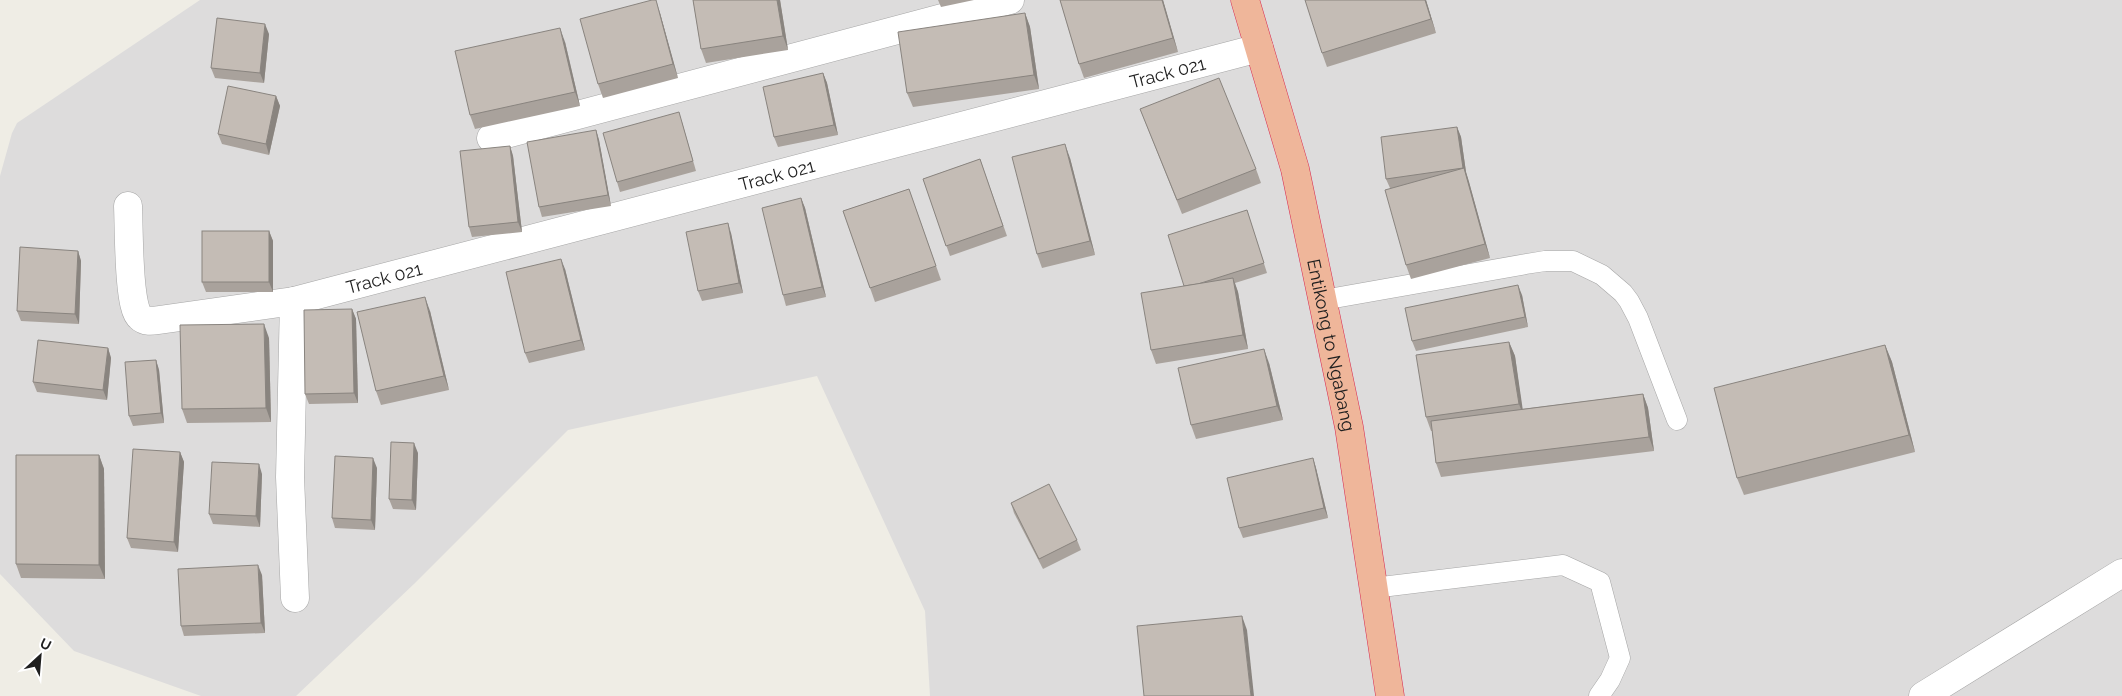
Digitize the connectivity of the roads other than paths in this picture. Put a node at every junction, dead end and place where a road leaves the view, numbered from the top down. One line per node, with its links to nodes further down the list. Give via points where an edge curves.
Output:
1 (1010, 0): 4 (street)
2 (1245, 0): 3 (highway, Entikong to Ngabang)
3 (1259, 48): 6 (street, Track 021); 7 (highway, Entikong to Ngabang, via 1295,169)
4 (491, 138)
5 (128, 206): 6 (street, Track 021, via 131,278 135,310 139,317 154,321)
6 (294, 300): 11 (street, via 290,476)
7 (1323, 300): 8 (lane, via 1545,261 1573,261 1602,275 1629,301); 10 (highway, Entikong to Ngabang, via 1349,427)
8 (1676, 420)
9 (2122, 573): 14 (street)
10 (1373, 588): 12 (highway, Entikong to Ngabang); 13 (lane, via 1563,565 1600,582 1620,658)
11 (295, 598)
12 (1390, 696)
13 (1600, 696)
14 (1923, 696)

